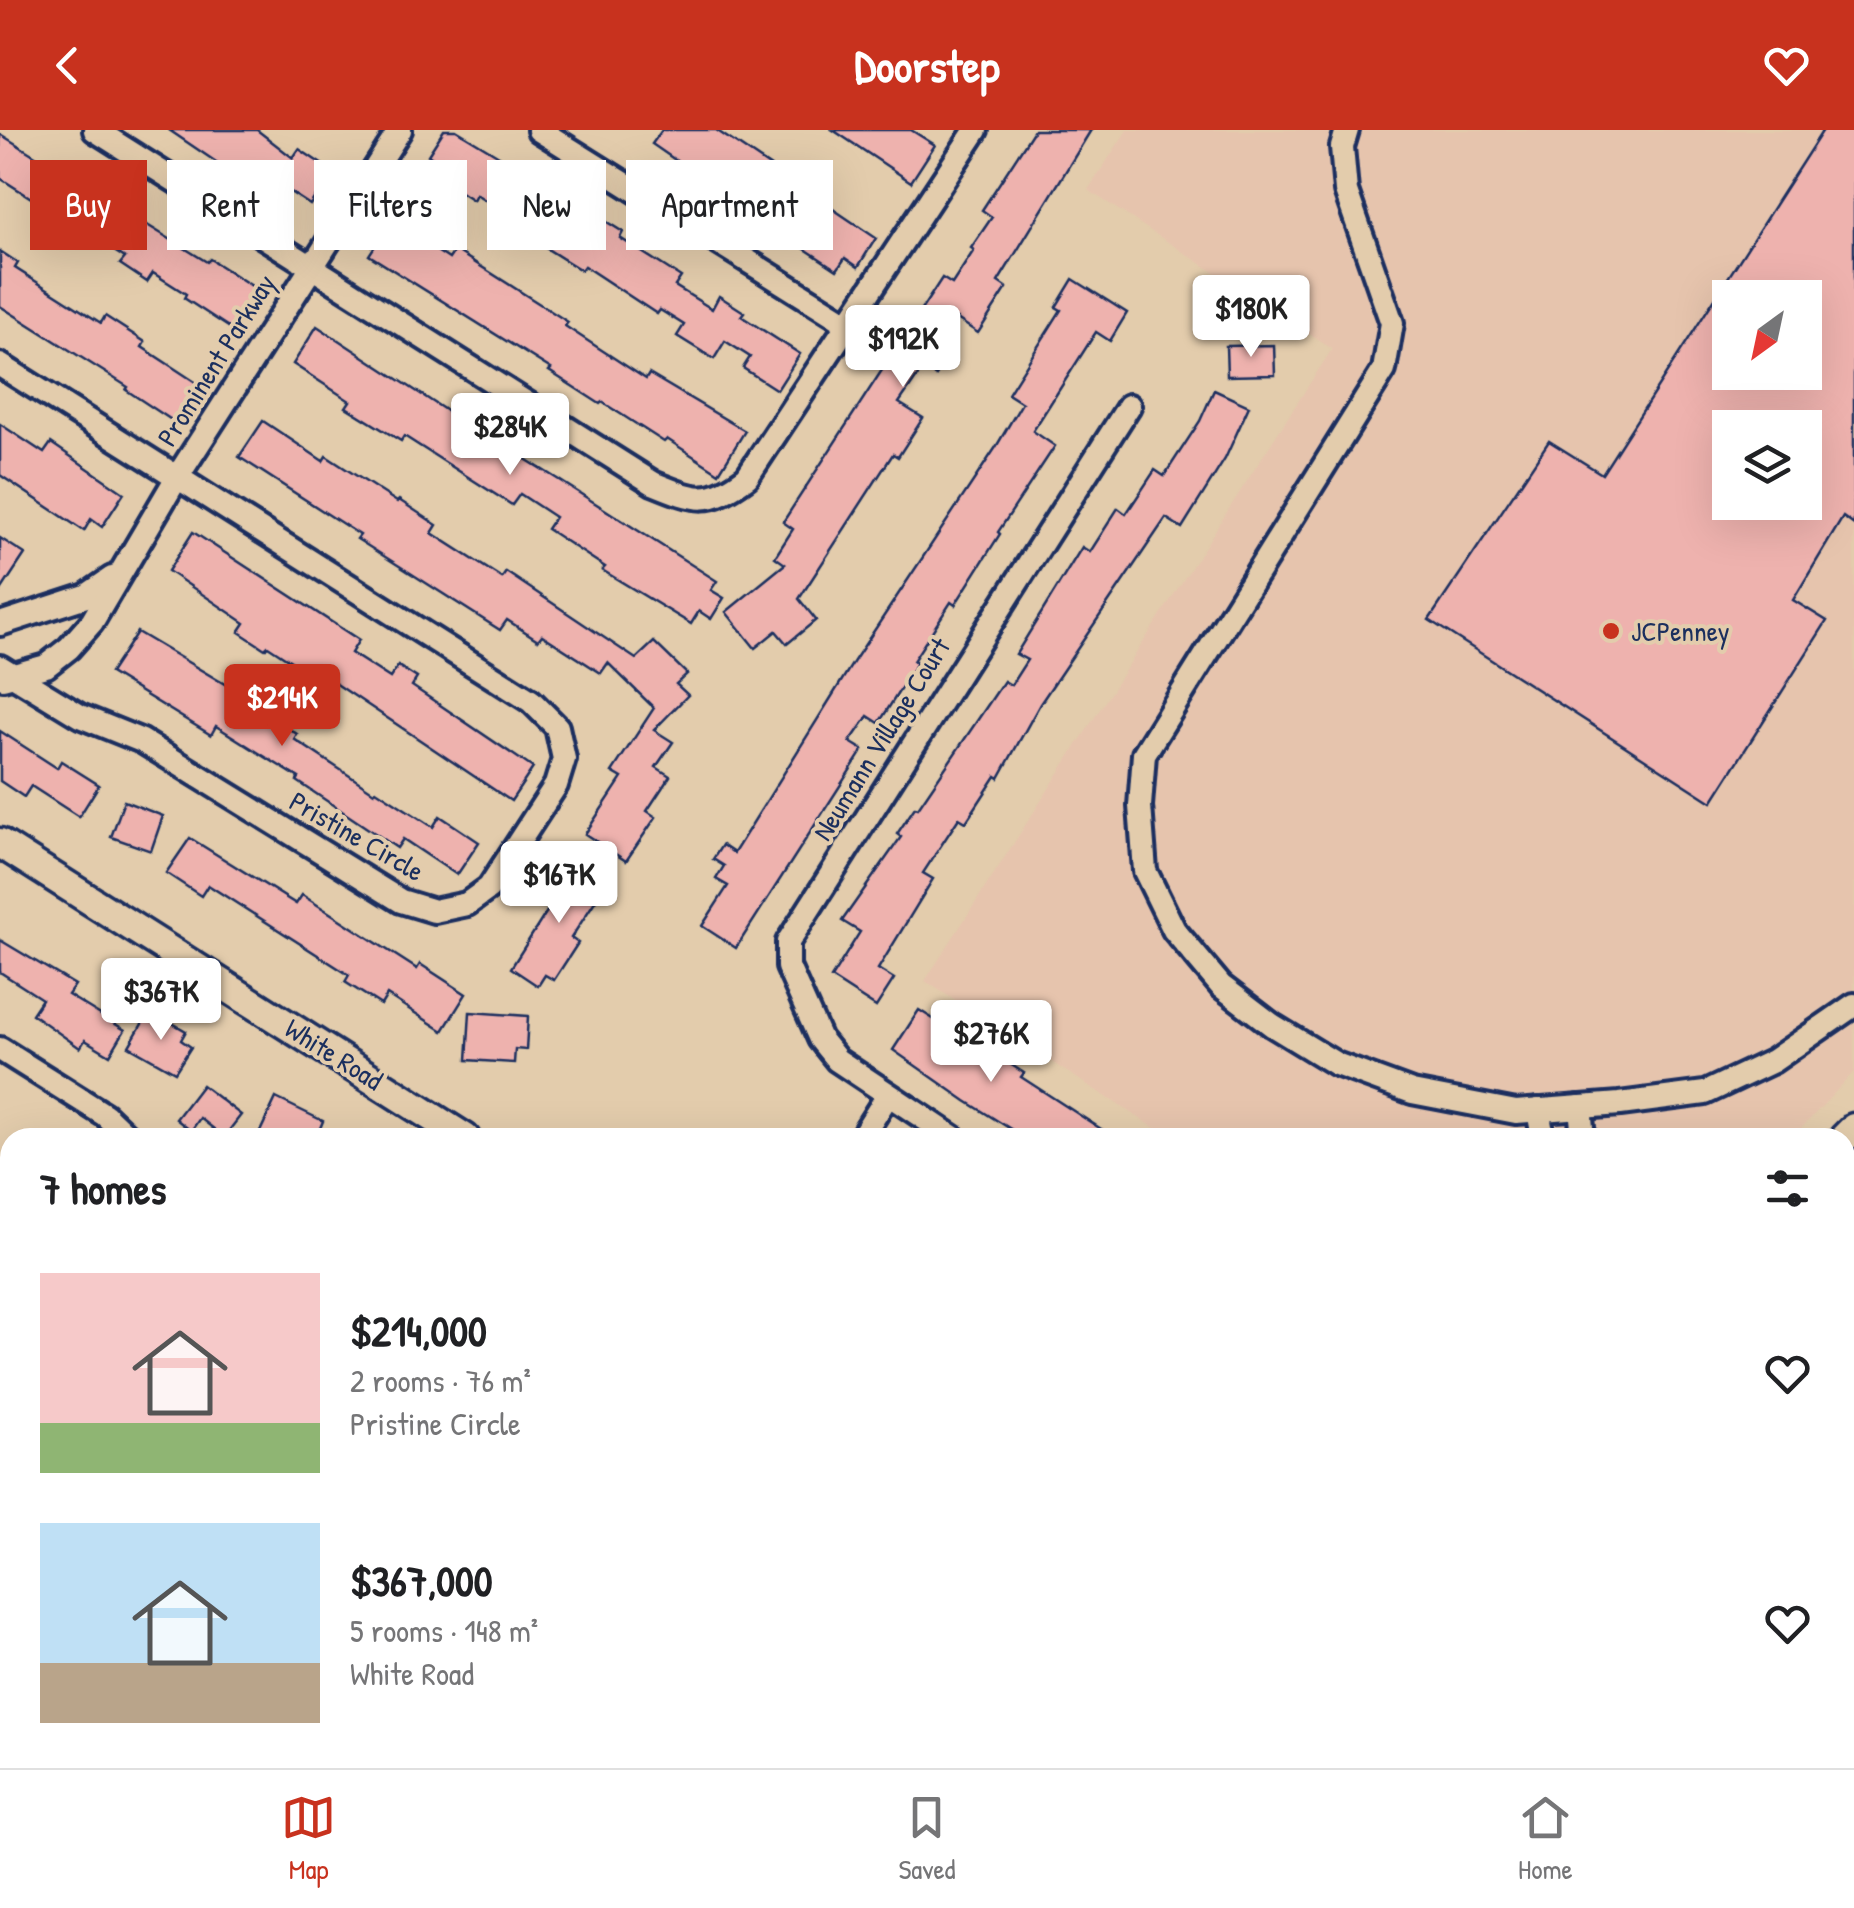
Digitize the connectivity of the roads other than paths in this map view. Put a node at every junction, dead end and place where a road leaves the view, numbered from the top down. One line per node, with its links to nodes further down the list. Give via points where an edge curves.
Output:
1 (95, 130): 6 (street)
2 (400, 130): 6 (street, Prominent Parkway)
3 (539, 130): 7 (street)
4 (976, 130): 7 (street)
5 (1347, 130): 19 (street, via 1346,191 1392,323 1384,370 1144,754 1145,870 1174,930 1221,986 1336,1064 1412,1092 1516,1112)
6 (311, 267): 7 (street, via 653,483 687,496 721,496 747,477); 10 (street, Prominent Parkway)
7 (847, 323)
8 (0, 365): 10 (street, Pristine Circle)
9 (1129, 406): 17 (street, Neumann Village Court, via 788,942 788,966 820,1040)
10 (176, 479): 11 (street, Prominent Parkway); 13 (street, Pristine Circle, via 531,702 557,727 564,759 556,785 489,888 467,904 434,911 401,901 142,740 80,716)
11 (118, 574): 12 (street, Prominent Parkway, via 86,596); 13 (street, Prominent Parkway, via 69,648 46,666)
12 (0, 624)
13 (3, 673)
14 (0, 843): 21 (street, White Road)
15 (1854, 1005): 18 (street, via 1773,1062 1705,1093)
16 (0, 1049): 20 (street)
17 (888, 1095): 22 (street); 23 (street)
18 (1580, 1107): 19 (street); 25 (street)
19 (1538, 1110): 24 (street)
20 (119, 1128)
21 (449, 1128)
22 (867, 1128)
23 (939, 1128)
24 (1541, 1128)
25 (1582, 1128)

